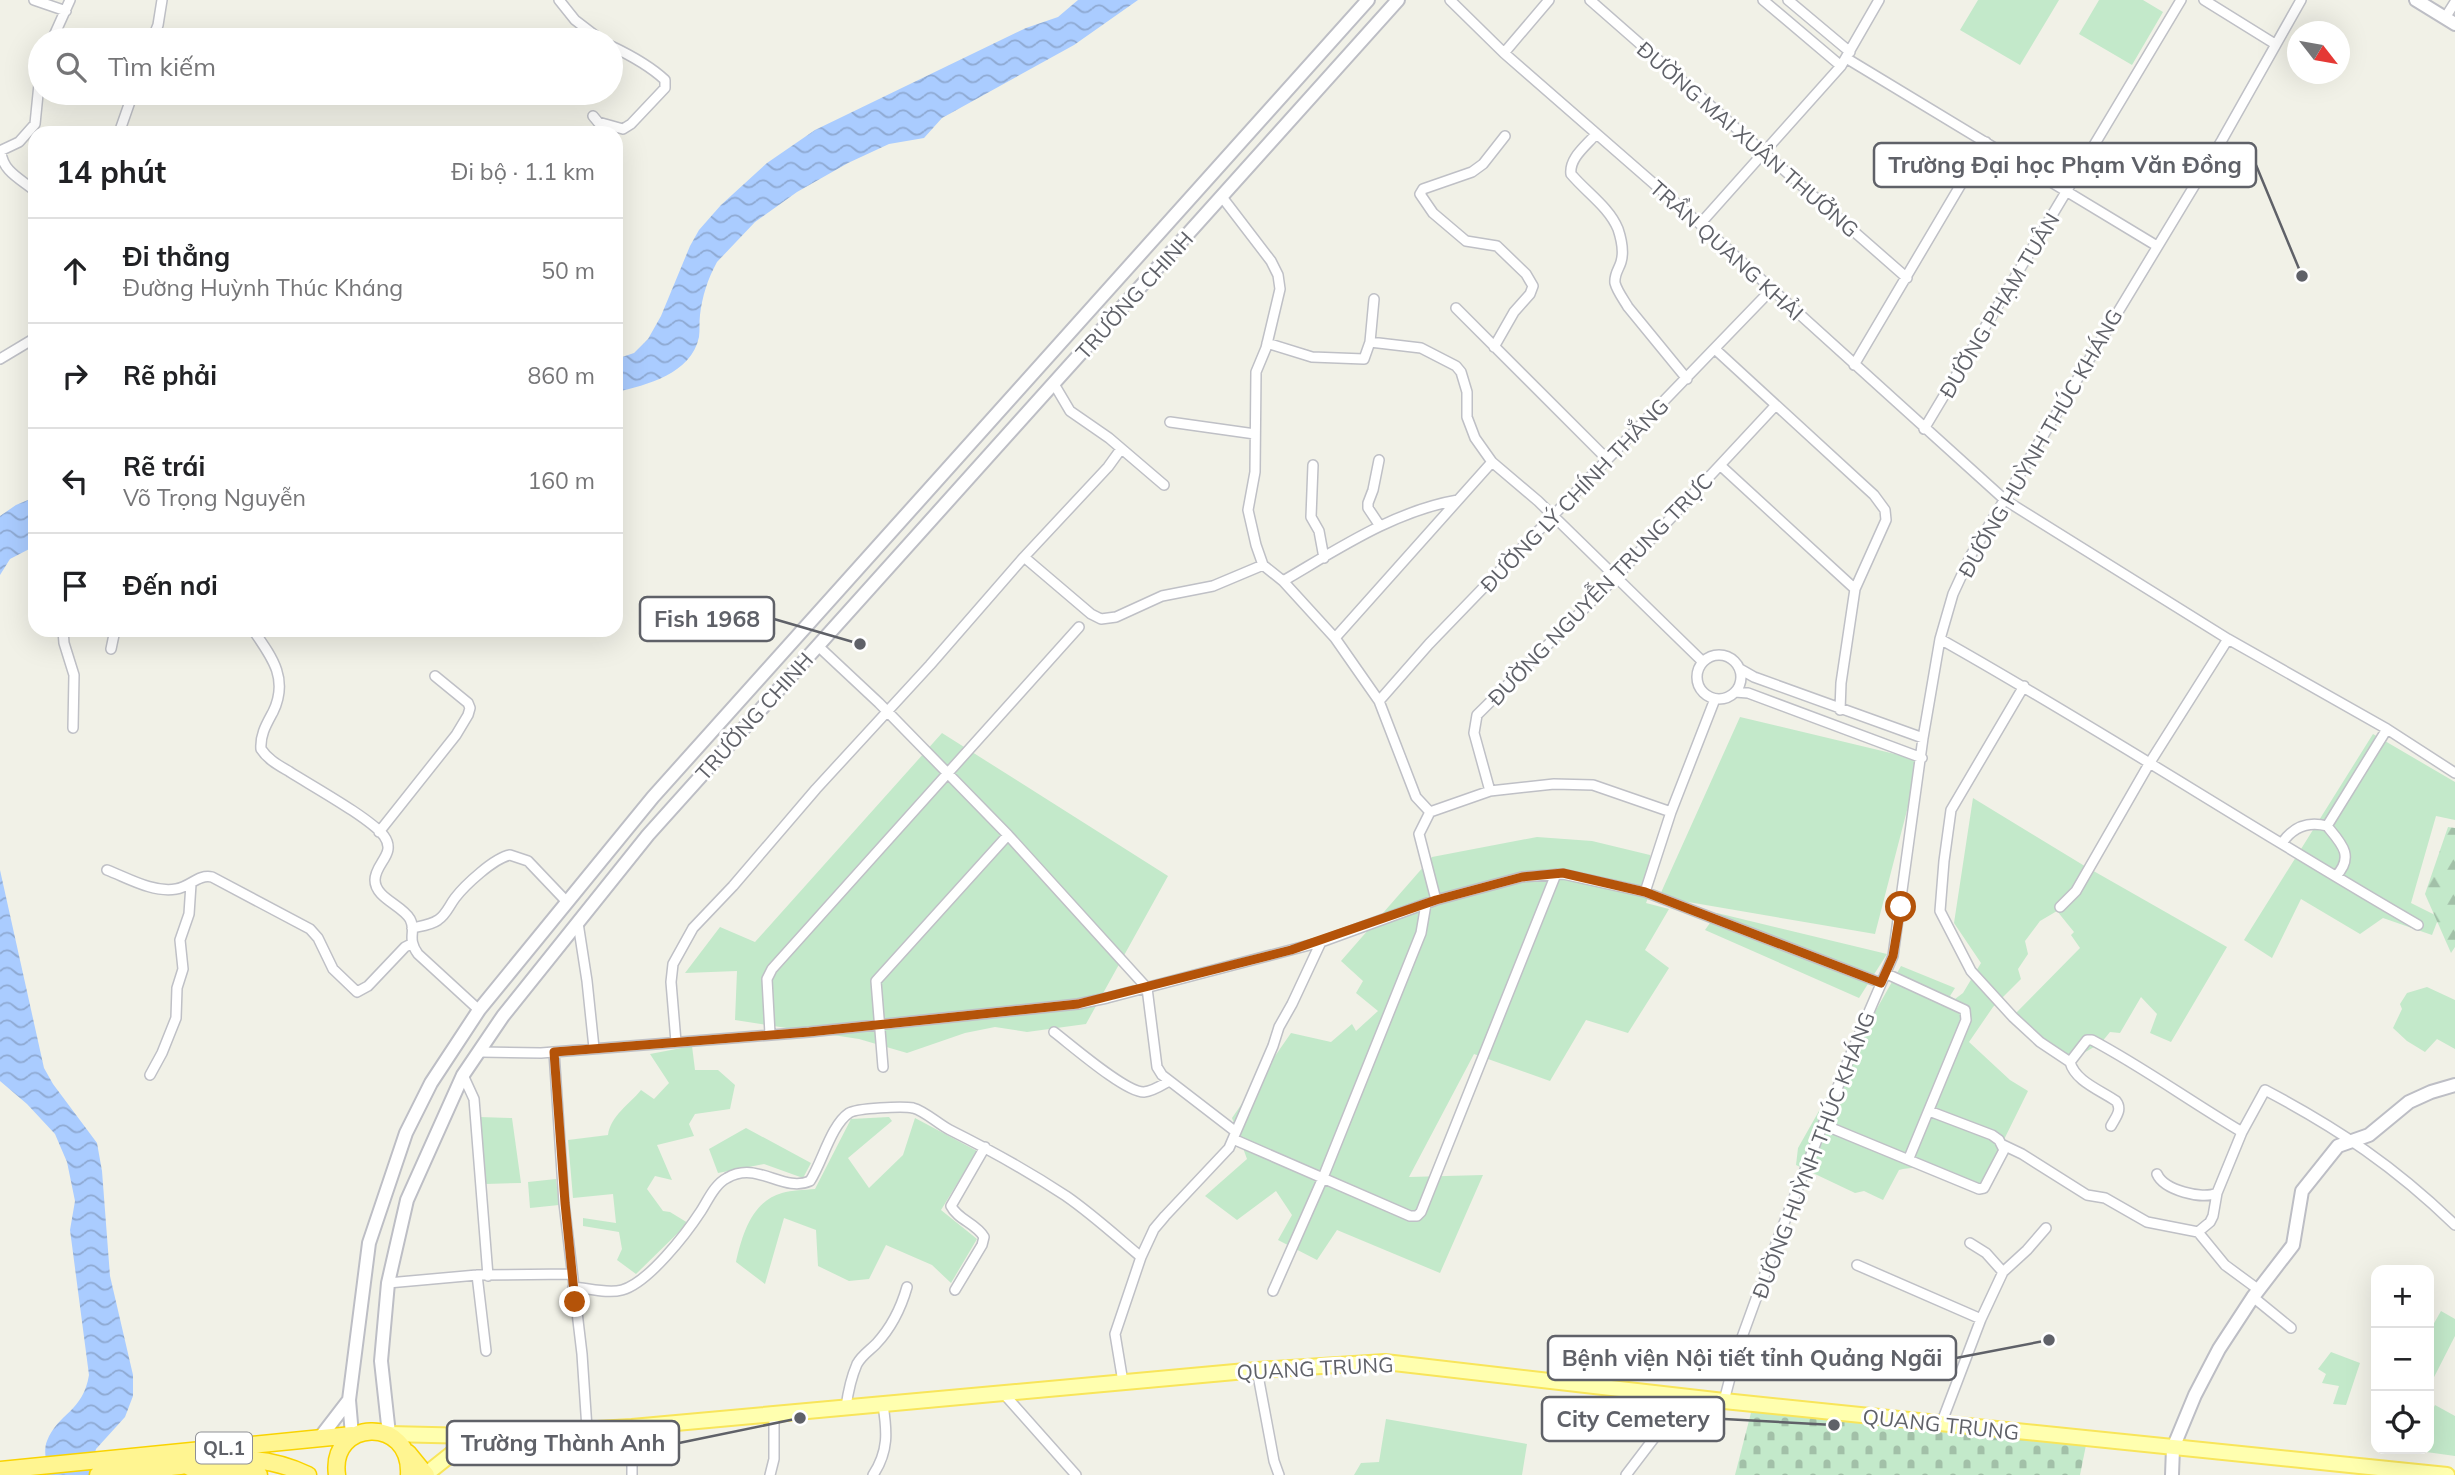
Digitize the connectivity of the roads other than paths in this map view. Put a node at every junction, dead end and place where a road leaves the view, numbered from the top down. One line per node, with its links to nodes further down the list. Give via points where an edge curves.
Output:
1 (34, 0): 18 (street)
2 (70, 0): 18 (street)
3 (162, 0): 21 (street)
4 (559, 0): 22 (street)
5 (1368, 0): 56 (street, TRƯỜNG CHINH)
6 (1398, 0): 42 (street, TRƯỜNG CHINH)
7 (1450, 0): 25 (street, TRẦN QUANG KHẢI)
8 (1549, 0): 25 (street)
9 (1590, 0): 39 (street, ĐƯỜNG MAI XUÂN THƯỞNG)
10 (1763, 0): 26 (street)
11 (1788, 0): 26 (street)
12 (1879, 0): 26 (street)
13 (2181, 0): 41 (street, ĐƯỜNG PHẠM TUÂN)
14 (2204, 0): 23 (street)
15 (2301, 0): 23 (street, ĐƯỜNG HUỲNH THÚC KHÁNG)
16 (2416, 0): 19 (street)
17 (2455, 2): 19 (street)
18 (66, 10): 20 (street)
19 (2450, 21)
20 (58, 28)
21 (157, 28)
22 (585, 28)
23 (2274, 44): 44 (street, ĐƯỜNG HUỲNH THÚC KHÁNG)
24 (623, 52): 33 (street, via 665,80 665,88)
25 (1504, 53): 35 (street, TRẦN QUANG KHẢI)
26 (1846, 59): 37 (street); 39 (street)
27 (36, 105): 30 (street)
28 (129, 105): 31 (street)
29 (593, 117): 32 (street)
30 (33, 126)
31 (121, 126)
32 (613, 126)
33 (623, 129)
34 (28, 132): 38 (street)
35 (1596, 134): 43 (street, TRẦN QUANG KHẢI); 57 (street, via 1575,158 1571,174 1617,228 1622,250 1615,283 1620,294)
36 (1505, 136): 52 (street, via 1472,172 1420,194 1433,213 1466,241 1497,246 1534,286)
37 (1986, 142): 41 (street); 45 (street)
38 (1, 152): 40 (street, via 7,169)
39 (1763, 153): 43 (street); 45 (street, ĐƯỜNG MAI XUÂN THƯỞNG)
40 (28, 186)
41 (2068, 192): 44 (street); 61 (street, ĐƯỜNG PHẠM TUÂN)
42 (1222, 197): 51 (street, via 1278,275 1278,300); 58 (street, TRƯỜNG CHINH)
43 (1700, 224): 46 (street, TRẦN QUANG KHẢI)
44 (2157, 246): 71 (street, ĐƯỜNG HUỲNH THÚC KHÁNG)
45 (1907, 278): 55 (street)
46 (1771, 290): 53 (street, ĐƯỜNG LÝ CHÍNH THẮNG); 55 (street, TRẦN QUANG KHẢI)
47 (1374, 299): 50 (street)
48 (1456, 308): 52 (street)
49 (28, 342): 54 (street)
50 (1370, 342): 51 (street, via 1360,360 1312,357); 66 (street, via 1421,348 1456,366 1467,392 1467,417)
51 (1267, 343): 62 (street, via 1256,372)
52 (1494, 347): 64 (street)
53 (1716, 350): 57 (street, ĐƯỜNG LÝ CHÍNH THẮNG); 59 (street)
54 (0, 359)
55 (1854, 365): 61 (street, TRẦN QUANG KHẢI)
56 (1033, 376): 58 (street); 81 (street, TRƯỜNG CHINH)
57 (1687, 379): 64 (street, ĐƯỜNG LÝ CHÍNH THẮNG)
58 (1051, 386): 63 (street, via 1070,411); 88 (street, TRƯỜNG CHINH)
59 (1775, 406): 68 (street, ĐƯỜNG NGUYỄN TRUNG TRỰC); 79 (street, via 1885,510 1886,520)
60 (1170, 422): 62 (street)
61 (1924, 429): 71 (street, TRẦN QUANG KHẢI)
62 (1255, 434): 76 (street, via 1248,510)
63 (1121, 449): 69 (street); 74 (street)
64 (1607, 459): 72 (street, ĐƯỜNG LÝ CHÍNH THẮNG)
65 (1379, 460): 73 (street, via 1367,503)
66 (1492, 462): 70 (street); 72 (street)
67 (1313, 465): 75 (street, via 1311,517)
68 (1721, 466): 77 (street, ĐƯỜNG NGUYỄN TRUNG TRỰC); 79 (street)
69 (1164, 485)
70 (1458, 500): 73 (street); 85 (street)
71 (2005, 500): 86 (street, ĐƯỜNG HUỲNH THÚC KHÁNG, via 1971,555); 87 (street, TRẦN QUANG KHẢI)
72 (1552, 516): 77 (street); 96 (street, ĐƯỜNG LÝ CHÍNH THẮNG)
73 (1380, 526): 75 (street)
74 (1024, 557): 76 (street, via 1101,619 1162,596 1213,586); 98 (street)
75 (1324, 558): 78 (street)
76 (1263, 565): 78 (street)
77 (1616, 577): 90 (street); 106 (street, ĐƯỜNG NGUYỄN TRUNG TRỰC, via 1477,715 1474,733)
78 (1283, 581): 85 (street)
79 (1856, 589): 97 (street)
80 (1079, 627): 104 (street)
81 (802, 632): 88 (street); 118 (street, TRƯỜNG CHINH, via 653,797)
82 (64, 637): 99 (street, via 74,675)
83 (114, 637): 89 (street)
84 (258, 637): 110 (street, via 276,663 281,684 277,704 262,733 261,749)
85 (1335, 638): 96 (street)
86 (1940, 639): 93 (street); 101 (street, ĐƯỜNG HUỲNH THÚC KHÁNG)
87 (2228, 639): 100 (street, TRẦN QUANG KHẢI); 103 (street)
88 (817, 645): 98 (street); 121 (street, TRƯỜNG CHINH, via 648,835)
89 (111, 649)
90 (1703, 662): 91 (street, via 1726,656); 95 (street, via 1697,679 1706,695)
91 (1740, 669): 94 (street); 97 (street)
92 (435, 676): 110 (street, via 468,703 468,715)
93 (2024, 686): 103 (street); 138 (street, via 1951,810 1940,911 1971,971 2012,1017)
94 (1735, 692): 95 (street); 102 (street)
95 (1715, 699): 108 (street)
96 (1379, 701): 107 (street, via 1416,797)
97 (1840, 710): 101 (street)
98 (887, 712): 104 (street); 134 (street, via 682,944 672,972)
99 (73, 728)
100 (2387, 729): 105 (street, TRẦN QUANG KHẢI); 109 (street)
101 (1923, 738): 102 (street, ĐƯỜNG HUỲNH THÚC KHÁNG)
102 (1922, 758): 126 (street, ĐƯỜNG HUỲNH THÚC KHÁNG)
103 (2149, 764): 112 (street); 120 (street, via 2076,891)
104 (947, 773): 111 (street); 132 (street, via 772,969 767,979)
105 (2455, 773)
106 (1490, 792): 107 (street); 108 (street, via 1555,784 1593,785)
107 (1430, 812): 119 (street, via 1419,834)
108 (1671, 812): 117 (street)
109 (2327, 826): 112 (street, via 2302,825); 115 (street, via 2346,853 2343,869)
110 (379, 832): 123 (street, via 388,844 388,853 377,873 377,887 409,918)
111 (1008, 835): 128 (street); 130 (street, via 876,981)
112 (2282, 843): 115 (street)
113 (107, 870): 116 (street, via 162,889)
114 (1556, 874): 117 (street); 119 (street, via 1522,877); 154 (street, via 1421,1212 1410,1216)
115 (2336, 876): 122 (street)
116 (191, 884): 125 (street, via 201,876 212,877 305,925 318,938 338,975 357,992); 140 (street, via 180,940 183,969 176,1018)
117 (1645, 892): 127 (street)
118 (567, 902): 123 (street, via 528,861 510,855 467,886 441,918); 129 (street, TRƯỜNG CHINH)
119 (1431, 902): 124 (street); 154 (street)
120 (2060, 907)
121 (578, 923): 135 (street); 136 (street, TRƯỜNG CHINH, via 503,1016)
122 (2418, 925)
123 (412, 928): 125 (street)
124 (1321, 942): 128 (street); 148 (street)
125 (411, 944): 129 (street)
126 (1887, 974): 127 (street, ĐƯỜNG HUỲNH THÚC KHÁNG); 144 (street, via 1965,1010 1966,1020)
127 (1881, 983): 145 (street, ĐƯỜNG HUỲNH THÚC KHÁNG)
128 (1147, 988): 130 (street, via 1078,1004); 142 (street, via 1157,1067)
129 (479, 1010): 133 (street, TRƯỜNG CHINH)
130 (878, 1024): 132 (street); 139 (street)
131 (1054, 1032): 142 (street, via 1125,1086 1148,1092)
132 (770, 1034): 134 (street)
133 (460, 1039): 136 (street); 166 (street, TRƯỜNG CHINH, via 406,1133 369,1243)
134 (676, 1042): 135 (street)
135 (594, 1048): 137 (street)
136 (481, 1052): 137 (street); 141 (street, TRƯỜNG CHINH)
137 (554, 1052): 163 (street)
138 (2070, 1062): 146 (street, via 2077,1077 2119,1105); 147 (street, via 2087,1040 2092,1040)
139 (883, 1067)
140 (150, 1075)
141 (463, 1075): 165 (street, via 474,1099); 167 (street, TRƯỜNG CHINH, via 407,1200)
142 (1169, 1081): 148 (street)
143 (2455, 1085): 149 (street, via 2409,1102 2369,1135)
144 (1929, 1111): 150 (street, via 1992,1135); 152 (street)
145 (1824, 1125): 152 (street); 181 (street, ĐƯỜNG HUỲNH THÚC KHÁNG, via 1737,1351)
146 (2111, 1126)
147 (2242, 1132): 149 (street, via 2265,1090); 155 (street)
148 (1234, 1135): 154 (street); 160 (street, via 1229,1148 1154,1229)
149 (2352, 1139): 156 (street); 172 (street, via 2339,1146 2302,1191 2293,1245)
150 (2001, 1144): 152 (street, via 2004,1150 1989,1182 1979,1189); 158 (street, via 2087,1195 2105,1198 2147,1222)
151 (985, 1147): 160 (street, via 1065,1196); 168 (street, via 914,1108 856,1109 838,1125 810,1181 798,1185 743,1172 728,1177 676,1245 635,1283 614,1291); 170 (street, via 951,1206 984,1237)
152 (1909, 1158)
153 (2157, 1174): 155 (street, via 2162,1183 2175,1188 2212,1196)
154 (1322, 1180): 171 (street)
155 (2217, 1193): 158 (street, via 2210,1223)
156 (2455, 1225)
157 (2046, 1228): 162 (street)
158 (2198, 1232): 172 (street)
159 (1970, 1243): 162 (street)
160 (1141, 1257): 177 (street, via 1115,1334)
161 (1857, 1265): 173 (street)
162 (2003, 1272): 173 (street)
163 (572, 1274): 165 (street); 168 (street)
164 (477, 1275): 165 (street); 167 (street); 175 (street)
165 (488, 1276)
166 (363, 1281): 167 (street); 180 (street, TRƯỜNG CHINH)
167 (388, 1283): 188 (street, TRƯỜNG CHINH, via 381,1361)
168 (573, 1287): 187 (street)
169 (907, 1287): 183 (street, via 897,1316 857,1365)
170 (955, 1290)
171 (1273, 1291)
172 (2256, 1294): 174 (street); 192 (street, via 2195,1395)
173 (1980, 1319): 185 (street)
174 (2291, 1328)
175 (486, 1351)
176 (1257, 1370): 177 (main road, QUANG TRUNG); 179 (main road, QUANG TRUNG, via 1385,1362); 206 (street)
177 (1123, 1382): 178 (main road, QUANG TRUNG)
178 (1004, 1394): 182 (main road, QUANG TRUNG); 205 (street)
179 (1677, 1396): 181 (main road, QUANG TRUNG); 207 (street, via 1661,1429)
180 (349, 1400): 189 (street, TRƯỜNG CHINH); 191 (street)
181 (1724, 1401): 185 (main road, QUANG TRUNG)
182 (883, 1405): 183 (main road, QUANG TRUNG); 204 (street, via 886,1445)
183 (846, 1407): 184 (main road, QUANG TRUNG)
184 (774, 1414): 186 (main road, QUANG TRUNG); 203 (street)
185 (1941, 1424): 192 (main road, QUANG TRUNG)
186 (632, 1427): 187 (main road, QUANG TRUNG); 202 (street)
187 (587, 1429): 190 (main road, QUANG TRUNG)
188 (389, 1434): 189 (highway, QL.1); 190 (main road, QUANG TRUNG); 193 (highway)
189 (352, 1435): 191 (highway, QL.1); 199 (highway, via 338,1455)
190 (474, 1436): 201 (main road)
191 (319, 1439): 195 (highway, QL.1)
192 (2173, 1448): 208 (street); 209 (main road, QUANG TRUNG)
193 (406, 1451): 200 (highway); 201 (highway)
194 (183, 1465): 195 (highway, QL.1); 197 (highway); 198 (highway, QL.1, via 262,1460)
195 (97, 1468): 196 (highway, QL.1)
196 (0, 1470)
197 (250, 1475)
198 (308, 1475)
199 (337, 1475)
200 (409, 1475)
201 (426, 1475)
202 (632, 1475)
203 (770, 1475)
204 (873, 1475)
205 (1076, 1475)
206 (1279, 1475)
207 (1626, 1475)
208 (2172, 1475)
209 (2447, 1475)

